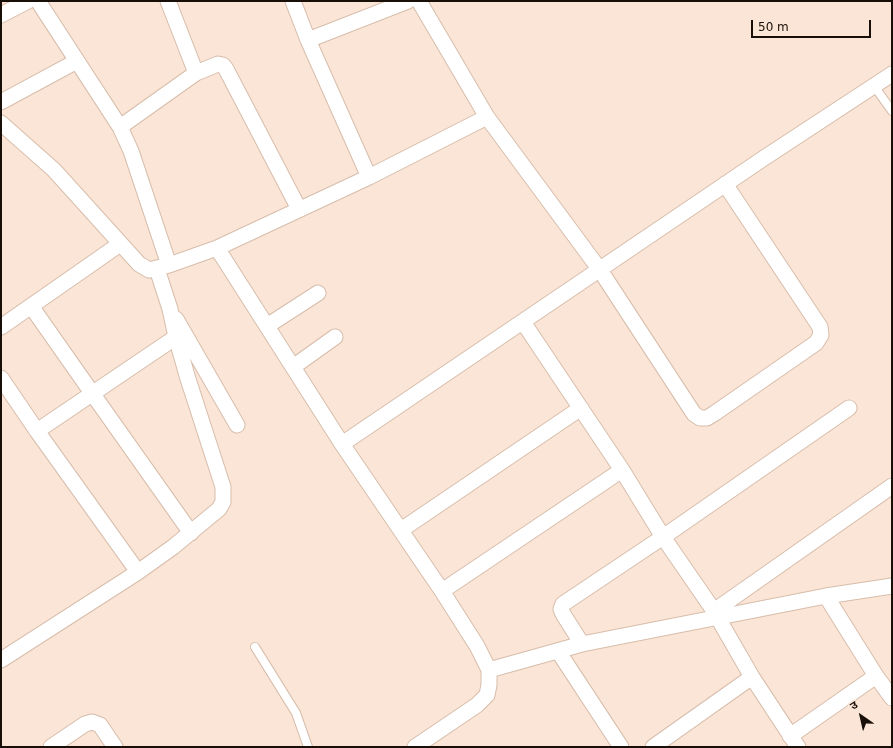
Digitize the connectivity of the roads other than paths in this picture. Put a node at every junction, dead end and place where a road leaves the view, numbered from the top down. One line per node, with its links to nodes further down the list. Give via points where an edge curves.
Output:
1 (28, 1): 7 (street)
2 (38, 1): 9 (street)
3 (168, 1): 10 (street)
4 (293, 1): 8 (street)
5 (408, 1): 8 (street)
6 (419, 1): 15 (street)
7 (1, 15)
8 (308, 40): 18 (street)
9 (77, 62): 13 (street); 17 (street)
10 (196, 73): 17 (street); 20 (street, via 218,64 223,65)
11 (890, 79): 12 (street)
12 (874, 86): 14 (lane); 19 (street)
13 (1, 102)
14 (892, 111)
15 (487, 117): 18 (street); 24 (street)
16 (1, 123): 21 (street, via 54,170)
17 (120, 126): 23 (street, via 131,151)
18 (369, 177): 20 (street)
19 (725, 184): 24 (street); 24 (street, via 820,327 821,335 816,343 715,413 707,418 700,418 694,414)
20 (299, 209): 22 (street)
21 (120, 244): 23 (street, via 143,268 148,270); 26 (street)
22 (216, 248): 23 (street); 29 (street)
23 (163, 267): 27 (street)
24 (600, 270): 28 (street)
25 (318, 293): 29 (street)
26 (31, 306): 30 (street); 35 (street)
27 (170, 309): 31 (street); 38 (street)
28 (523, 322): 36 (street); 40 (street)
29 (267, 326): 33 (street)
30 (1, 327)
31 (176, 337): 35 (street); 44 (street, via 224,495 224,502 219,509)
32 (336, 337): 33 (street)
33 (293, 367): 40 (street)
34 (1, 378): 39 (street)
35 (92, 393): 39 (street); 44 (street)
36 (581, 408): 41 (street); 43 (street)
37 (849, 408): 45 (street)
38 (237, 425)
39 (37, 431): 46 (street)
40 (342, 444): 43 (street)
41 (622, 470): 45 (street); 48 (street)
42 (892, 486): 50 (street)
43 (401, 530): 48 (street)
44 (191, 533): 46 (street)
45 (663, 537): 50 (street); 51 (street, via 563,604 563,614)
46 (138, 572): 54 (street)
47 (892, 586): 49 (street)
48 (442, 591): 55 (street)
49 (826, 596): 50 (street); 56 (street)
50 (716, 614): 51 (street); 57 (street)
51 (582, 644): 53 (street)
52 (255, 647): 62 (lane, via 296,713)
53 (558, 651): 55 (street); 64 (street)
54 (1, 660)
55 (489, 670): 63 (street, via 487,695 477,705)
56 (876, 676): 58 (street); 59 (street)
57 (752, 677): 59 (street); 65 (street)
58 (892, 698)
59 (794, 742)
60 (51, 747): 61 (street, via 92,722 100,725)
61 (116, 747)
62 (308, 747)
63 (415, 747)
64 (621, 747)
65 (653, 747)

